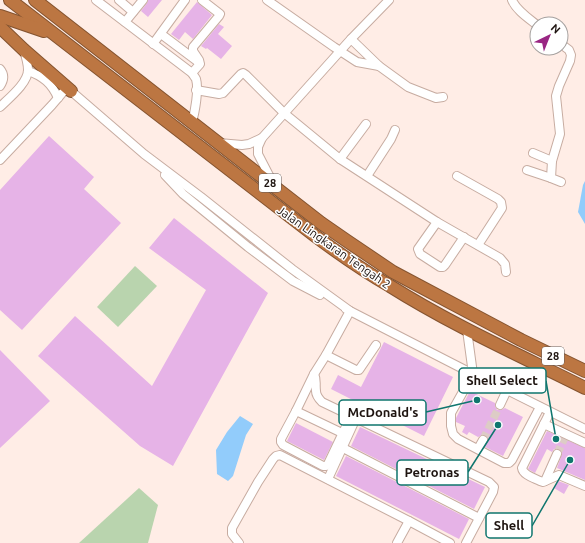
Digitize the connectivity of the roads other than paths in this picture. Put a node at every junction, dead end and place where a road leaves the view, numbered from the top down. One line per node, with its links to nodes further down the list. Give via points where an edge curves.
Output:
1 (10, 0): 16 (highway, Jalan Lingkaran Tengah 2 / 28)
2 (35, 0): 35 (highway, Jalan Lingkaran Tengah 2 / 28)
3 (96, 0): 14 (street)
4 (119, 0): 11 (street)
5 (143, 0): 11 (street)
6 (185, 0): 17 (street)
7 (202, 0): 23 (street, via 220,14 193,47)
8 (267, 0): 22 (street)
9 (389, 0): 18 (street)
10 (512, 0): 13 (street)
11 (133, 12): 14 (street)
12 (0, 16): 16 (highway)
13 (529, 19)
14 (125, 22): 19 (street)
15 (0, 27): 20 (highway)
16 (53, 34): 55 (highway, Jalan Lingkaran Tengah 2 / 28, via 327,244 390,286)
17 (161, 34): 19 (street); 23 (street)
18 (351, 39): 22 (street); 24 (street)
19 (153, 44): 27 (street)
20 (24, 50): 26 (street); 30 (highway)
21 (569, 50): 43 (street, via 570,61 556,96 560,134)
22 (340, 51): 24 (street, via 357,62); 34 (street)
23 (200, 64): 27 (street)
24 (379, 66): 31 (street, via 408,87 436,98)
25 (0, 69): 28 (street, via 4,76)
26 (28, 71): 32 (street, via 36,73 50,83); 33 (street, via 22,84)
27 (192, 74): 29 (street, via 196,79)
28 (0, 86)
29 (196, 90): 34 (street, via 223,93 243,73); 35 (street)
30 (71, 91): 32 (street, via 64,91); 54 (street, via 144,154)
31 (443, 97)
32 (58, 98): 42 (street)
33 (0, 107)
34 (284, 113): 38 (street); 41 (street)
35 (192, 122): 39 (highway, Jalan Lingkaran Tengah 2 / 28)
36 (366, 124): 41 (street)
37 (395, 130): 45 (street)
38 (262, 138): 39 (street, via 242,145); 49 (street, via 258,154)
39 (219, 143): 49 (highway, Jalan Lingkaran Tengah 2 / 28)
40 (533, 153): 43 (street)
41 (340, 159): 45 (street)
42 (0, 160)
43 (552, 161): 47 (street)
44 (528, 170): 47 (street)
45 (367, 176): 50 (street)
46 (457, 176): 52 (street, via 498,199 502,205)
47 (551, 178): 48 (street)
48 (560, 182)
49 (275, 186): 58 (highway, Jalan Lingkaran Tengah 2 / 28, via 347,241 393,272)
50 (437, 222): 51 (street); 51 (street, via 418,251 440,267 445,265)
51 (464, 238): 52 (street)
52 (478, 245): 53 (street, via 503,261)
53 (506, 272)
54 (350, 311): 57 (street); 60 (street)
55 (467, 330): 60 (street); 61 (highway, Jalan Lingkaran Tengah 2 / 28)
56 (376, 345): 57 (street, via 359,370)
57 (326, 355): 59 (street)
58 (585, 371)
59 (314, 374): 65 (street); 67 (street, via 317,396 322,402)
60 (473, 374): 62 (street); 74 (street, via 451,413 451,426 453,434 458,439)
61 (585, 388)
62 (507, 390): 63 (street); 64 (street)
63 (500, 405)
64 (540, 407): 66 (street); 74 (street, via 509,463 504,463)
65 (296, 411): 70 (street); 70 (street, via 281,442 283,446 323,466 328,464)
66 (550, 412): 68 (street); 69 (street)
67 (354, 417): 70 (street); 73 (street); 79 (street, via 489,482 494,487 493,492)
68 (544, 424): 72 (street); 77 (street, via 522,471 540,481)
69 (585, 429)
70 (342, 433)
71 (483, 440): 74 (street)
72 (585, 443)
73 (343, 448): 76 (street); 79 (street)
74 (478, 449)
75 (557, 454): 77 (street)
76 (328, 479): 80 (street); 81 (street, via 280,455 276,456 232,528 232,534)
77 (545, 480): 78 (street, via 559,475)
78 (585, 486)
79 (479, 518): 84 (street)
80 (409, 521): 82 (street); 83 (street)
81 (239, 543)
82 (398, 543)
83 (450, 543)
84 (466, 543)

